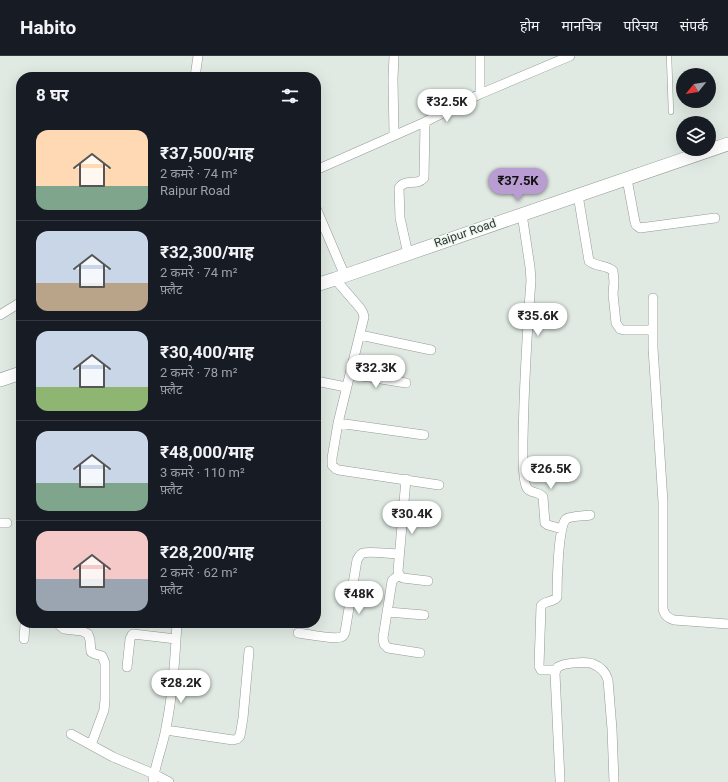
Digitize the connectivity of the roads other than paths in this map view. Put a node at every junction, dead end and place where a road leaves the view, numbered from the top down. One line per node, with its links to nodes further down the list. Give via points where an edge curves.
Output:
1 (198, 56): 6 (street)
2 (394, 56): 10 (street)
3 (480, 56): 7 (street)
4 (570, 56): 7 (street)
5 (669, 56): 8 (lane)
6 (196, 72)
7 (480, 94): 9 (street)
8 (671, 112)
9 (425, 122): 10 (street); 18 (street, via 424,178 422,181 402,184 399,188 400,218)
10 (394, 135): 12 (street)
11 (728, 144): 13 (main road, Raipur Road)
12 (321, 168)
13 (628, 178): 14 (main road, Raipur Road); 16 (street, via 635,222 640,228)
14 (578, 195): 15 (main road, Raipur Road); 24 (street, via 590,261 613,271 616,323 624,330)
15 (522, 214): 18 (main road, Raipur Road); 38 (street, via 531,280 524,418 525,481 529,490 543,497 545,523)
16 (715, 218)
17 (321, 222): 19 (street)
18 (408, 254): 19 (main road, Raipur Road)
19 (340, 277): 20 (main road, Raipur Road); 25 (street, via 363,313)
20 (321, 283)
21 (653, 298): 24 (street)
22 (16, 305): 23 (street)
23 (0, 315)
24 (653, 330): 44 (street, via 663,502 663,609 666,616 674,620)
25 (360, 335): 26 (street); 27 (street)
26 (431, 350)
27 (350, 374): 31 (street); 32 (street)
28 (16, 375): 29 (main road)
29 (0, 380)
30 (321, 382): 32 (street)
31 (406, 383)
32 (346, 387): 33 (street)
33 (338, 423): 34 (street); 35 (street, via 332,462 336,469)
34 (424, 435)
35 (406, 479): 36 (street); 39 (street)
36 (439, 485)
37 (590, 515): 38 (street, via 568,518)
38 (562, 529): 54 (street, via 557,597 541,606 539,666 541,670)
39 (399, 554): 40 (street); 48 (street, via 367,552 359,556 344,635 334,638)
40 (399, 575): 41 (street, via 405,579); 42 (street, via 392,581)
41 (428, 581)
42 (388, 612): 43 (street); 52 (street, via 383,638 385,646)
43 (424, 615)
44 (728, 624)
45 (24, 628): 49 (street)
46 (63, 628): 57 (street, via 88,634 91,652 102,656 105,663 104,710)
47 (177, 628): 50 (street)
48 (298, 632)
49 (24, 639)
50 (176, 639): 53 (street, via 133,634 130,639); 55 (street, via 172,700)
51 (249, 651): 55 (street, via 239,738 233,740)
52 (420, 653)
53 (127, 667)
54 (556, 670): 59 (street); 61 (street, via 562,666 588,663 599,667 606,675)
55 (166, 730): 58 (street)
56 (71, 734): 57 (street)
57 (91, 745): 58 (street)
58 (154, 778): 60 (street)
59 (560, 780)
60 (169, 782)
61 (614, 782)

